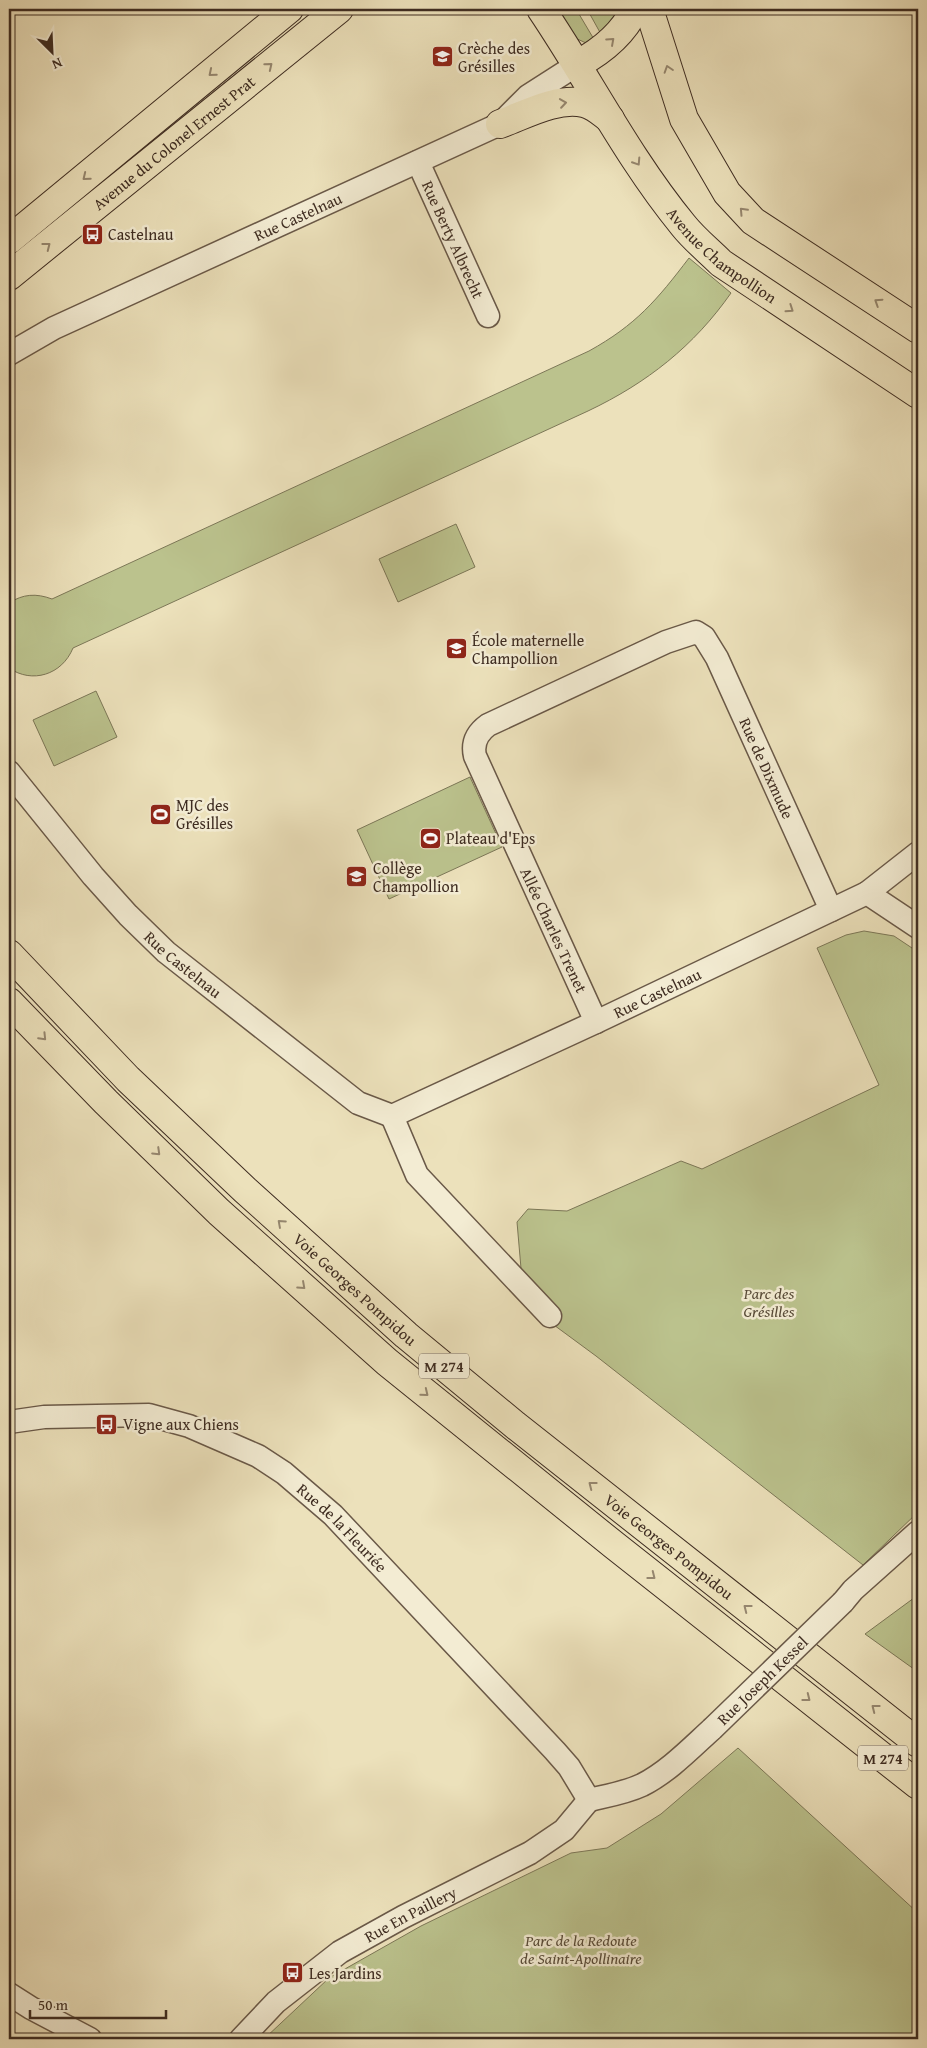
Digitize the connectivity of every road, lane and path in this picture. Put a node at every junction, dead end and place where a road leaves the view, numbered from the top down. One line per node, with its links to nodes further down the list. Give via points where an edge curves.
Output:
1 (289, 9): 10 (main road, Avenue du Colonel Ernest Prat, one-way to 10)
2 (339, 9): 11 (main road, Avenue du Colonel Ernest Prat, one-way to 2)
3 (541, 9): 6 (main road, Avenue Champollion)
4 (635, 9): 6 (main road, one-way to 4, via 604,48 620,33)
5 (648, 9): 13 (main road, one-way to 5, via 753,221 727,193 684,120)
6 (578, 64): 7 (main road, Avenue Champollion); 8 (street, Rue Castelnau, via 528,96)
7 (612, 120): 8 (main road, one-way to 7, via 552,104 572,102 591,106); 15 (main road, Avenue Champollion, one-way to 15, via 664,201 721,263)
8 (500, 124): 9 (street, Rue Castelnau)
9 (418, 162): 12 (street, Rue Berty Albrecht); 14 (street, Rue Castelnau, via 54,328)
10 (9, 240)
11 (9, 276)
12 (488, 316)
13 (918, 329)
14 (9, 354)
15 (918, 394)
16 (475, 756): 20 (street, Rue de Dixmude, via 477,734 488,725 666,642 696,632 704,637 717,658); 24 (street, Allée Charles Trenet)
17 (9, 772): 25 (street, Rue Castelnau, via 93,876 166,952 358,1103)
18 (918, 853): 19 (street, Rue Castelnau)
19 (867, 893): 20 (street, Rue Castelnau); 21 (street)
20 (831, 910): 24 (street, Rue Castelnau)
21 (918, 927)
22 (9, 954): 30 (main road, Voie Georges Pompidou / M 274, one-way to 22, via 406,1335 128,1079)
23 (9, 1002): 29 (main road, Voie Georges Pompidou / M 274, one-way to 29, via 219,1212 387,1362)
24 (596, 1022): 25 (street, Rue Castelnau)
25 (392, 1116): 26 (street, via 417,1175)
26 (550, 1316)
27 (9, 1422): 33 (street, Rue de la Fleuriée, via 44,1417 149,1415 189,1426 258,1456 284,1473 333,1516 555,1751)
28 (918, 1532): 33 (street, Rue Joseph Kessel, bridge, via 674,1762 628,1791)
29 (847, 1730): 31 (main road, Voie Georges Pompidou / M 274); 32 (main road)
30 (918, 1743)
31 (918, 1786)
32 (918, 1798)
33 (589, 1800): 36 (street, Rue En Paillery, via 564,1830 530,1853 340,1952 276,2002)
34 (9, 1994): 35 (street)
35 (90, 2039)
36 (241, 2039)

